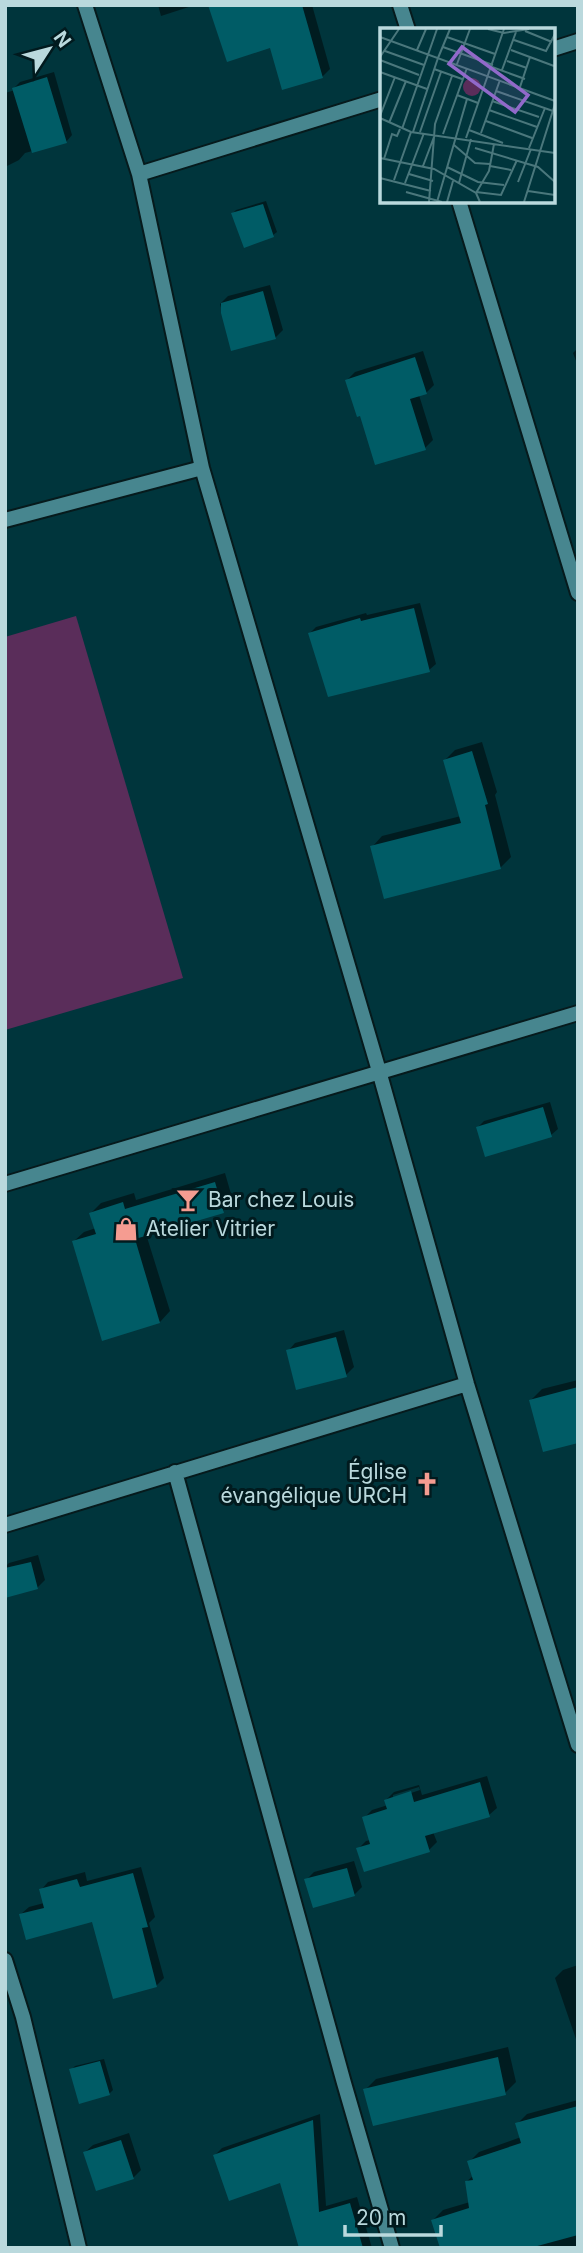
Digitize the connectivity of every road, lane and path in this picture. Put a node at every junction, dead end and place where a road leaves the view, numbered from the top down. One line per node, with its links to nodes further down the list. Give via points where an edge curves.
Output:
1 (85, 5): 7 (street)
2 (401, 5): 3 (street)
3 (407, 28)
4 (578, 41): 5 (street)
5 (555, 47)
6 (380, 100): 7 (street)
7 (139, 174): 9 (street)
8 (460, 203): 11 (street)
9 (202, 468): 10 (street); 13 (street)
10 (5, 520)
11 (578, 593)
12 (578, 1013): 13 (street)
13 (379, 1071): 14 (street); 15 (street)
14 (5, 1184)
15 (467, 1384): 16 (street); 18 (street)
16 (175, 1472): 17 (street); 21 (street)
17 (5, 1525)
18 (578, 1745)
19 (5, 1960): 20 (street)
20 (79, 2248)
21 (392, 2248)

